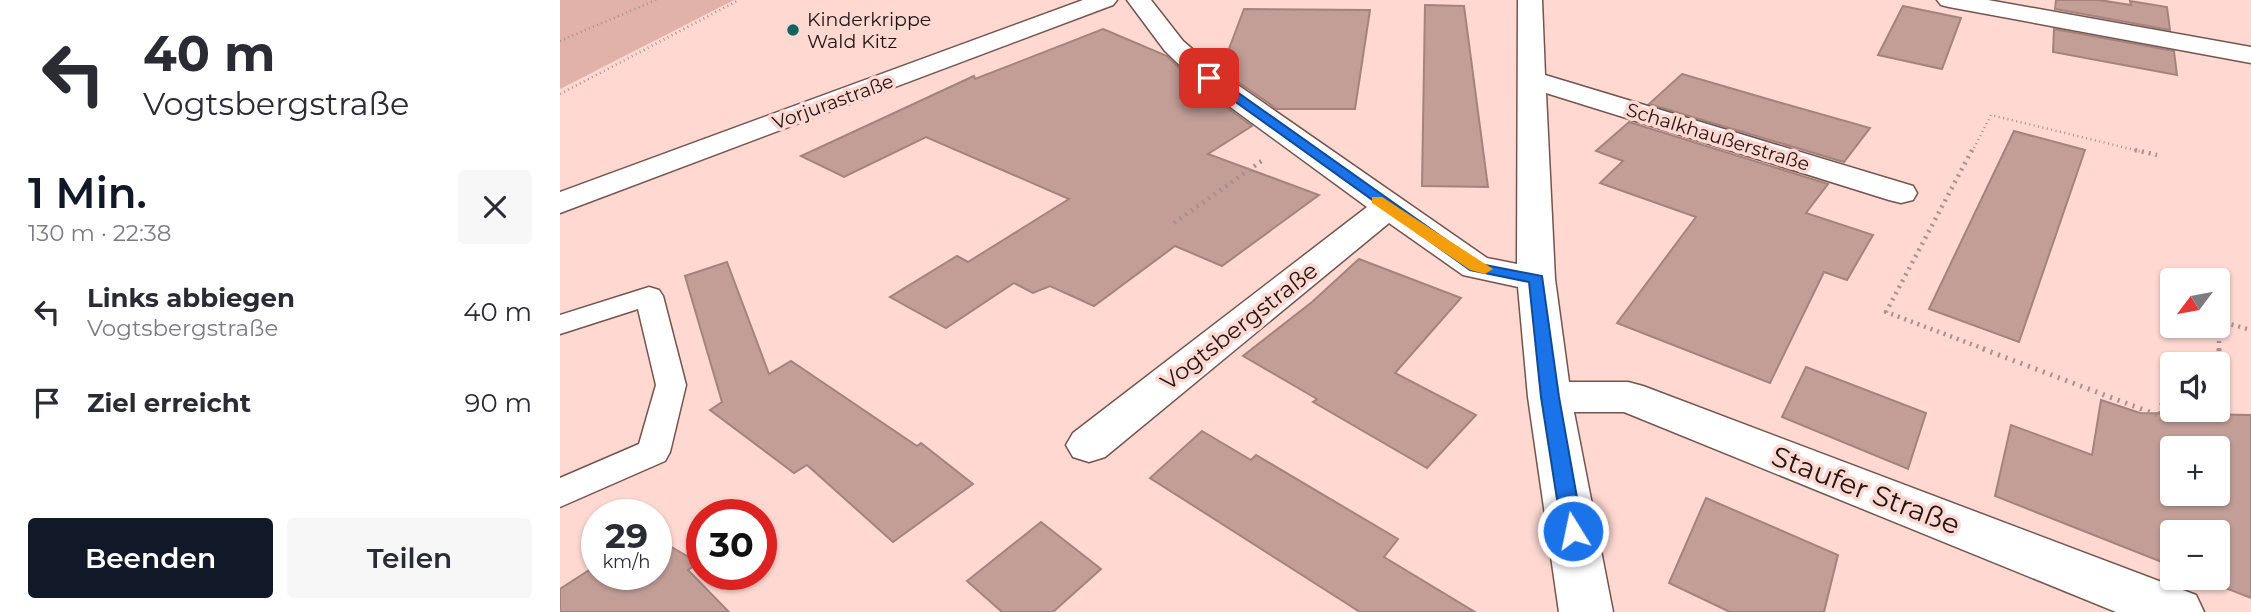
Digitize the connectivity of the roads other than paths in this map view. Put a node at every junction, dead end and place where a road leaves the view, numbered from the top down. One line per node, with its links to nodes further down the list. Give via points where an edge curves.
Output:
1 (1105, 0): 8 (street, Vorjurastraße)
2 (1139, 0): 9 (street, via 1182,54)
3 (1530, 0): 6 (street)
4 (1949, 0): 5 (street)
5 (2251, 55)
6 (1534, 80): 7 (street, Schalkhaußerstraße); 10 (street)
7 (1901, 193)
8 (560, 203)
9 (1388, 207): 10 (street, via 1476,267); 13 (street, Vogtsbergstraße)
10 (1536, 279): 12 (street)
11 (560, 325): 14 (lane, via 649,296 671,386 653,452)
12 (1550, 397): 15 (street); 16 (street, Staufer Straße, via 1628,397)
13 (1089, 445)
14 (560, 493)
15 (1586, 612)
16 (2177, 612)

